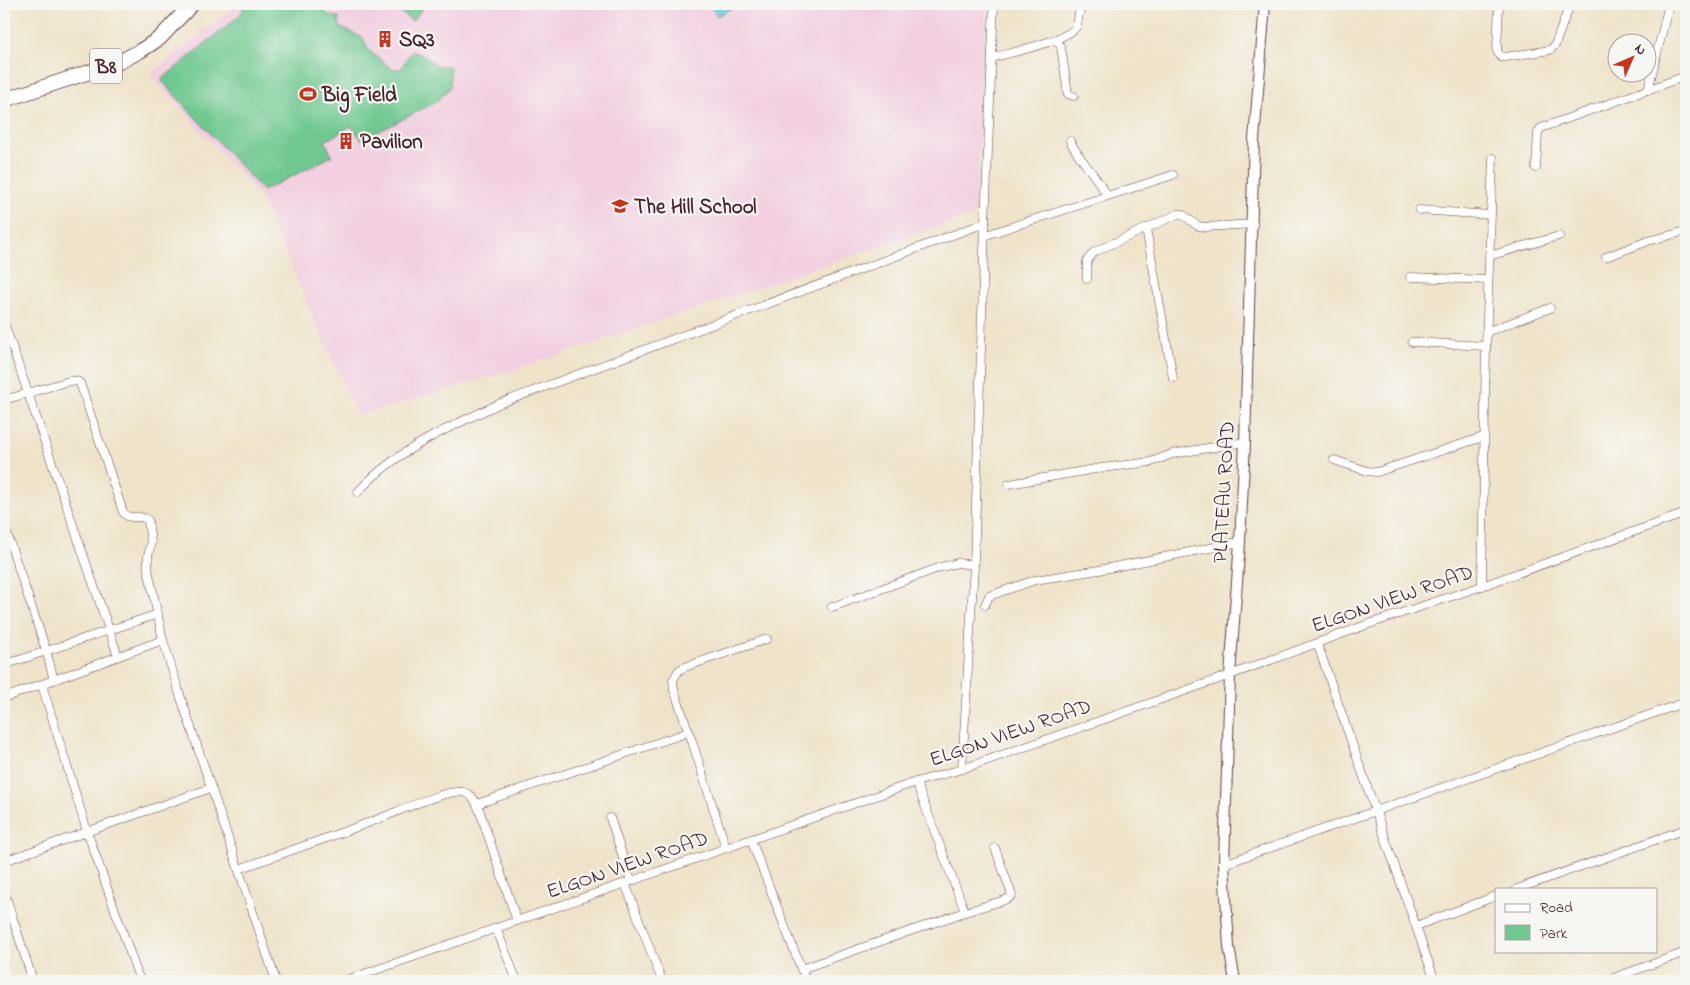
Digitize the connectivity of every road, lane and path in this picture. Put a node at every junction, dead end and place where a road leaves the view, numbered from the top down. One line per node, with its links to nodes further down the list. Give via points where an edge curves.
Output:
1 (192, 4): 13 (highway, B8, via 167,31 140,52 117,63)
2 (994, 4): 9 (street)
3 (1080, 4): 8 (street, via 1076,27)
4 (1265, 4): 22 (street, PLATEAU ROAD, via 1254,140)
5 (1499, 4): 6 (street, via 1496,51 1501,57 1550,50)
6 (1570, 4)
7 (1669, 4): 11 (street)
8 (1054, 40): 9 (street); 12 (street, via 1061,47 1068,94)
9 (992, 58): 21 (street)
10 (1686, 76): 11 (street)
11 (1648, 90): 16 (street, via 1541,128)
12 (1074, 96)
13 (4, 100)
14 (1070, 141): 18 (street)
15 (1493, 158): 20 (street)
16 (1536, 168)
17 (1173, 175): 18 (street)
18 (1107, 196): 25 (street)
19 (1419, 210): 20 (street)
20 (1491, 215): 27 (street)
21 (985, 223): 25 (street); 44 (street, via 501,403 446,428 404,454 370,478)
22 (1253, 224): 23 (street, via 1205,227 1198,226 1182,214); 41 (street, PLATEAU ROAD)
23 (1146, 228): 30 (street, via 1094,252 1088,261); 37 (street)
24 (1686, 231): 28 (street)
25 (986, 235): 48 (street)
26 (1559, 236): 27 (street)
27 (1489, 256): 31 (street)
28 (1606, 257)
29 (1410, 277): 31 (street)
30 (1087, 279)
31 (1488, 280): 34 (street)
32 (1550, 308): 34 (street)
33 (4, 323): 38 (street)
34 (1486, 332): 36 (street)
35 (1412, 342): 36 (street)
36 (1486, 346): 40 (street)
37 (1173, 378)
38 (28, 392): 39 (street); 52 (street, via 69,381 80,383 123,512 126,517 145,518 149,524 148,569); 53 (street)
39 (4, 400)
40 (1483, 436): 42 (street, via 1377,472); 49 (street)
41 (1244, 442): 43 (street, via 1172,454 1151,462); 47 (street, PLATEAU ROAD)
42 (1334, 460)
43 (1009, 484)
44 (358, 492)
45 (1686, 513): 49 (street, ELGON VIEW ROAD)
46 (4, 526): 57 (street)
47 (1240, 542): 50 (street, via 1035,580 989,596); 60 (street, PLATEAU ROAD)
48 (974, 565): 51 (street, via 958,563 941,567); 66 (street)
49 (1482, 586): 56 (street, ELGON VIEW ROAD)
50 (985, 605)
51 (832, 607)
52 (158, 614): 53 (street); 55 (street)
53 (109, 630): 57 (street); 58 (street)
54 (767, 639): 65 (street, via 679,670 673,680 674,690)
55 (163, 640): 58 (street); 68 (street)
56 (1317, 643): 60 (street, ELGON VIEW ROAD); 70 (street)
57 (46, 650): 59 (street); 61 (street)
58 (118, 656): 61 (street)
59 (4, 665)
60 (1230, 675): 66 (street, ELGON VIEW ROAD); 78 (street, PLATEAU ROAD)
61 (54, 680): 62 (street)
62 (42, 685): 63 (street); 73 (street)
63 (4, 698)
64 (1686, 702): 70 (street)
65 (689, 732): 69 (street); 75 (street)
66 (962, 769): 67 (street, ELGON VIEW ROAD)
67 (916, 782): 74 (street, ELGON VIEW ROAD); 84 (street)
68 (211, 788): 73 (street); 79 (street)
69 (477, 804): 79 (street, via 470,795 446,794); 85 (street)
70 (1376, 812): 78 (street); 86 (street)
71 (610, 818): 80 (street)
72 (1686, 829): 81 (street)
73 (87, 830): 77 (street); 91 (street)
74 (751, 840): 75 (street, ELGON VIEW ROAD); 89 (street)
75 (726, 848): 80 (street, ELGON VIEW ROAD)
76 (995, 848): 84 (street, via 1012,895)
77 (4, 861)
78 (1224, 864): 97 (street, PLATEAU ROAD, via 1229,947)
79 (239, 868): 92 (street)
80 (628, 882): 85 (street, ELGON VIEW ROAD); 95 (street)
81 (1520, 888)
82 (4, 891): 90 (street)
83 (1495, 896): 86 (street)
84 (965, 912): 89 (street)
85 (517, 921): 87 (street, ELGON VIEW ROAD)
86 (1416, 926): 98 (street)
87 (496, 928): 93 (street, ELGON VIEW ROAD); 94 (street)
88 (1686, 952): 99 (street)
89 (801, 969): 96 (street)
90 (33, 981)
91 (140, 981)
92 (276, 981)
93 (344, 981)
94 (517, 981)
95 (662, 981)
96 (806, 981)
97 (1235, 981)
98 (1435, 981)
99 (1605, 981)

